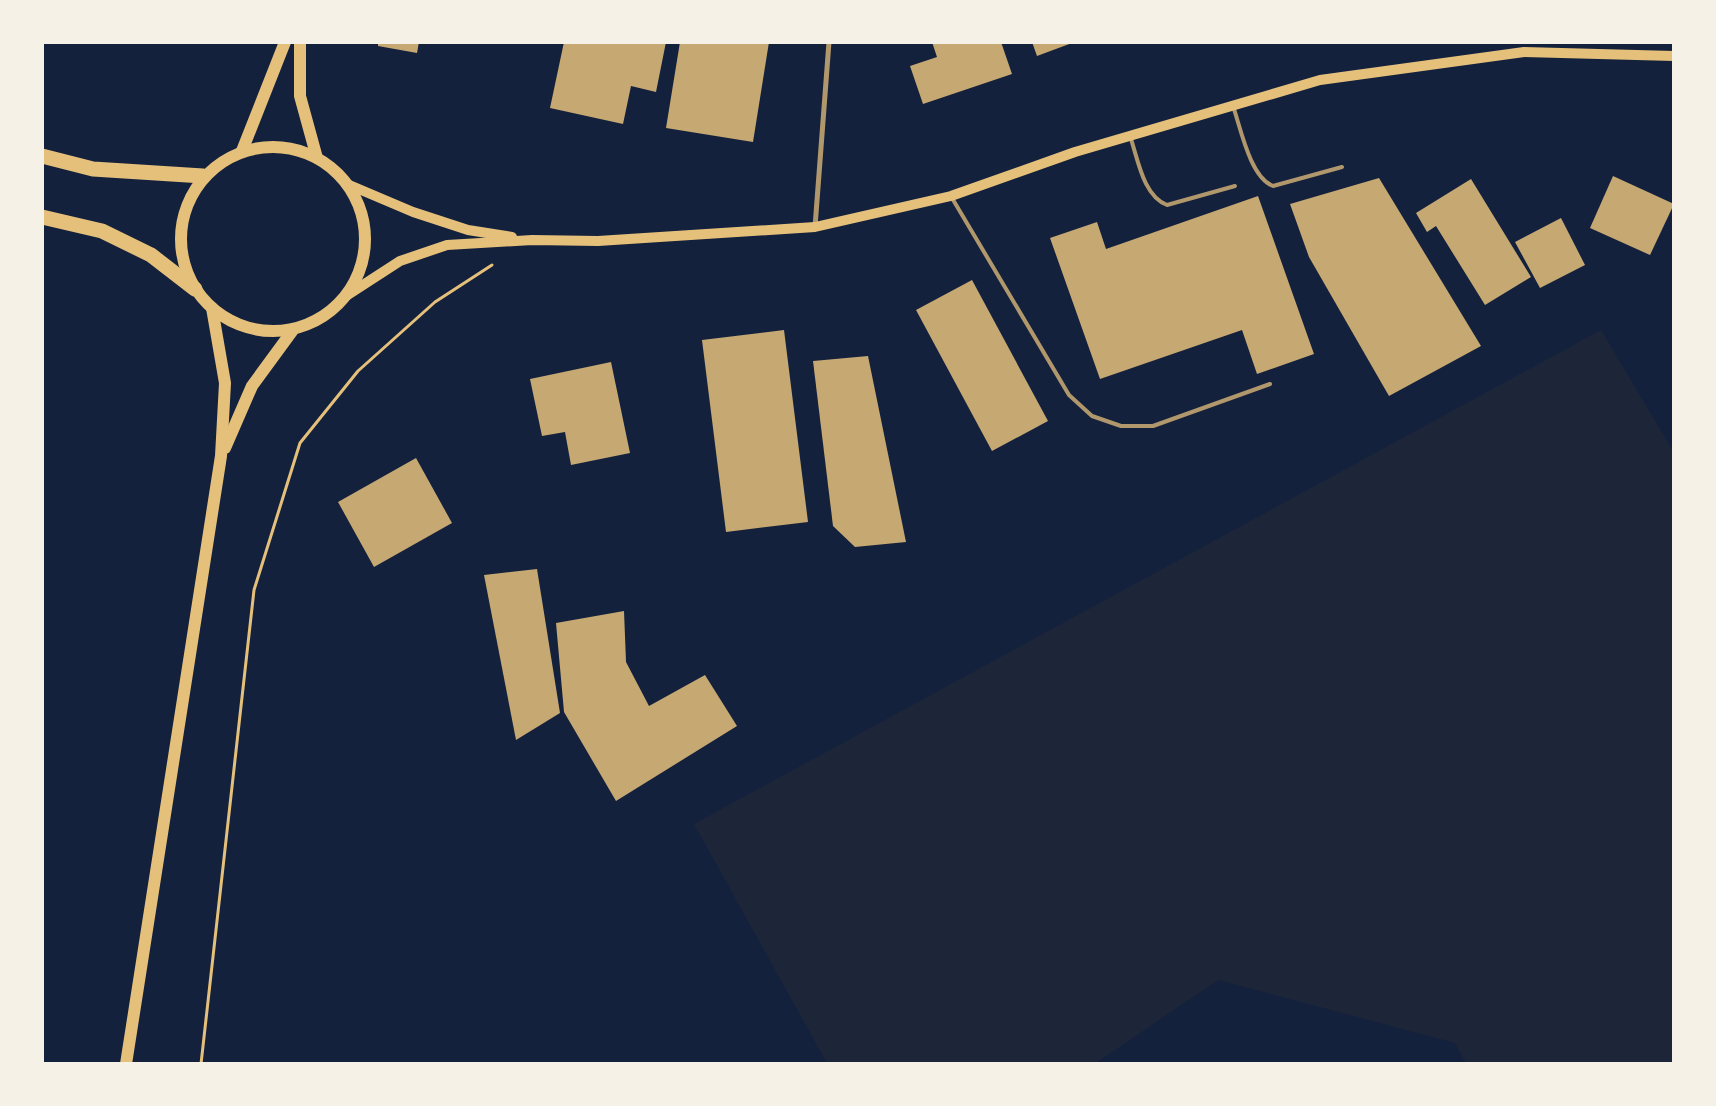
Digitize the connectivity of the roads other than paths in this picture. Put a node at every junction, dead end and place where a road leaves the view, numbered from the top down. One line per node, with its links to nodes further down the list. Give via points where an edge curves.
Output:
1 (286, 42): 7 (main road)
2 (300, 42): 9 (main road, via 300,96)
3 (829, 42): 16 (street)
4 (1674, 56): 5 (main road, via 1524,52 1320,80)
5 (1233, 106): 6 (main road); 10 (lane, via 1256,172 1264,182 1273,186)
6 (1130, 136): 13 (lane, via 1149,192 1157,201 1167,205); 14 (main road)
7 (242, 150): 9 (main road, via 279,146); 11 (main road)
8 (42, 156): 11 (highway, via 93,169)
9 (317, 158): 12 (main road)
10 (1342, 167)
11 (203, 176): 18 (main road, via 182,217 181,257)
12 (347, 184): 17 (main road, via 413,212 468,230); 19 (main road, via 362,213 365,245 357,276)
13 (1235, 186)
14 (951, 196): 16 (main road); 22 (lane, via 1069,395 1092,416 1121,426 1153,426)
15 (46, 220): 18 (highway, via 102,231 151,255)
16 (814, 227): 17 (main road, via 598,241)
17 (532, 240): 19 (main road, via 448,245 400,261)
18 (195, 289): 20 (main road)
19 (346, 296): 21 (main road, via 322,318)
20 (212, 308): 21 (main road, via 228,321 258,331); 23 (main road, via 224,383)
21 (293, 330): 23 (main road, via 252,386)
22 (1270, 384)
23 (221, 456): 24 (main road)
24 (126, 1064)

